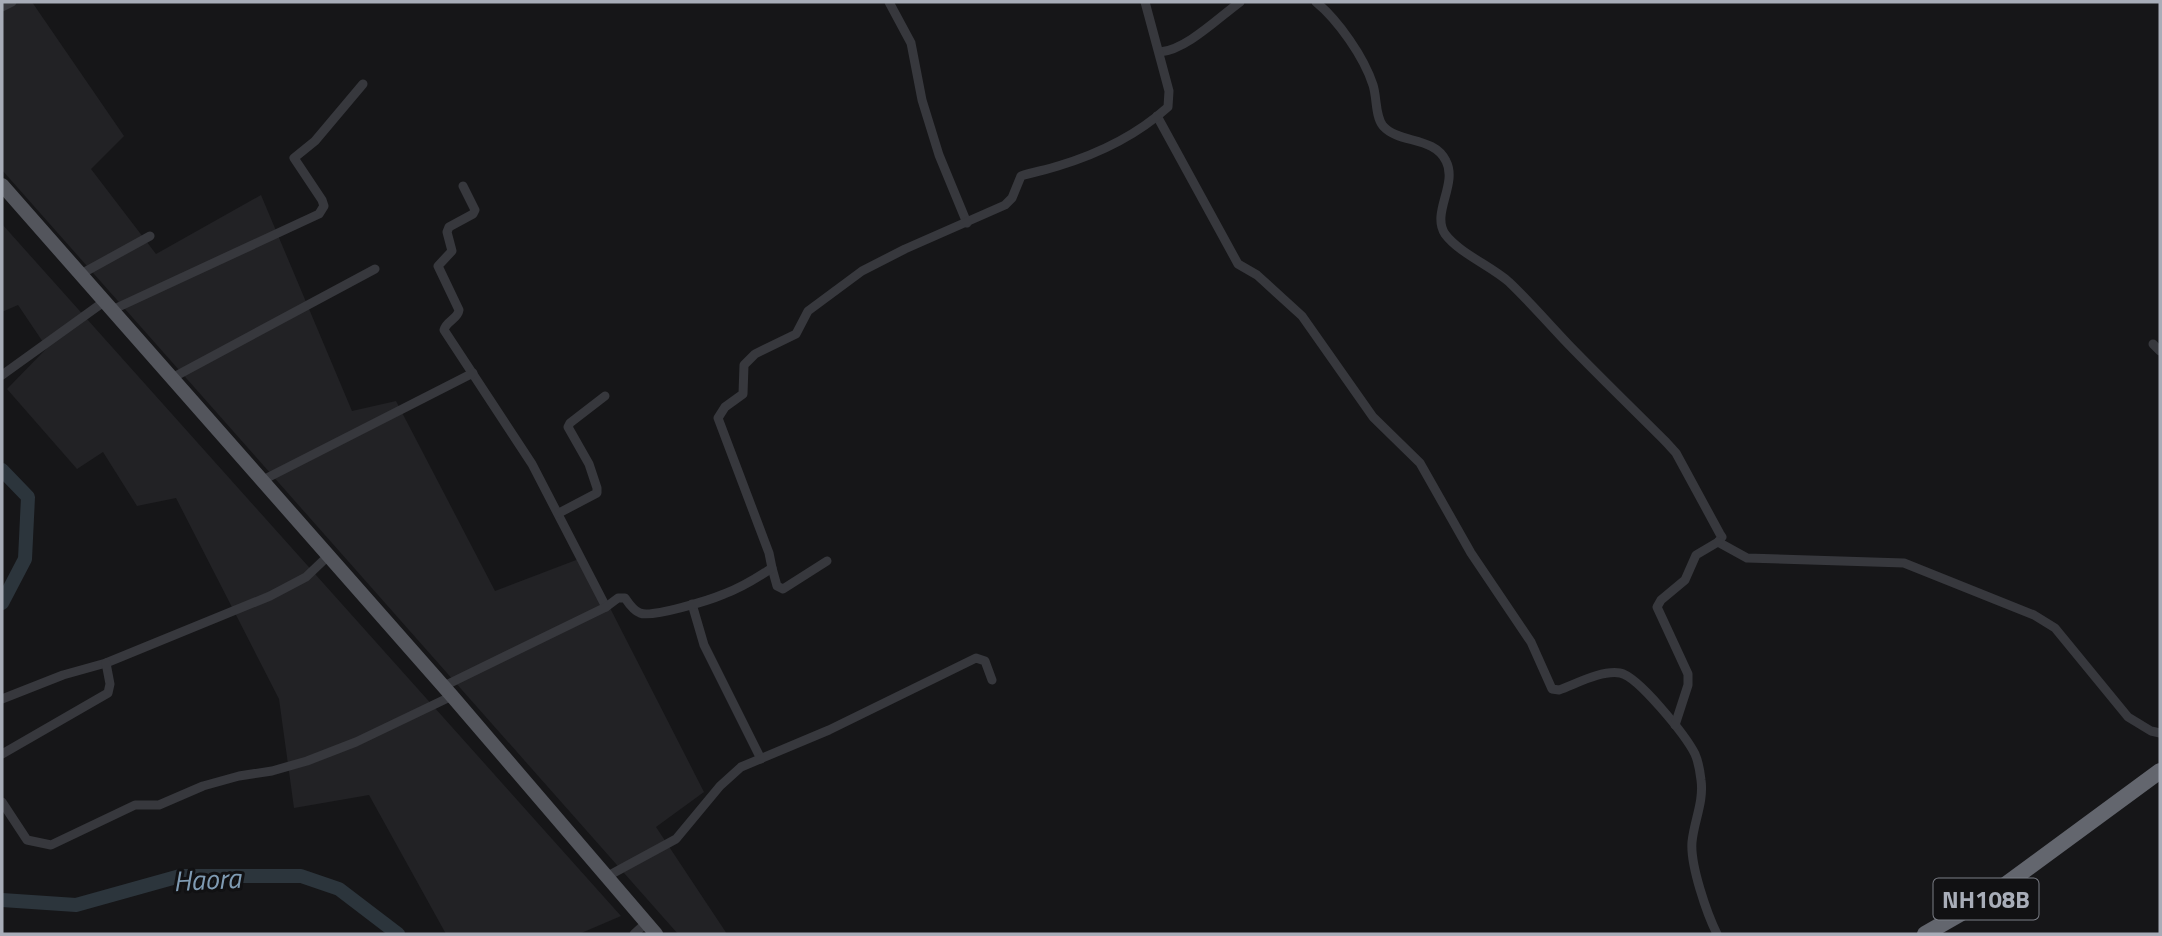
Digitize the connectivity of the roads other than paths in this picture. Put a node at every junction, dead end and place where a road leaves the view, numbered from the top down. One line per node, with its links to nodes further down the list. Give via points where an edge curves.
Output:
1 (12, 2): 6 (street)
2 (889, 2): 12 (street, via 911,43 939,155)
3 (1145, 2): 7 (street)
4 (1240, 2): 7 (street, via 1191,41)
5 (1316, 2): 23 (street, via 1339,26 1365,68 1384,127 1428,145 1447,162 1450,176 1440,222 1444,232 1507,281 1676,453 1720,534)
6 (2, 7)
7 (1160, 52): 9 (street, via 1170,92 1168,107)
8 (363, 84): 16 (street, via 315,141 294,158 322,200 319,214)
9 (1157, 116): 12 (street, via 1102,149 1021,176 1005,205); 33 (street, via 1238,264 1302,316 1373,417 1426,472 1471,553 1531,642 1552,689 1621,673)
10 (2, 185): 15 (main road)
11 (463, 186): 17 (street, via 474,212 449,227 452,251 438,266 459,310 444,331)
12 (967, 223): 26 (street, via 862,271 808,312 796,334 755,354 744,365 743,394 718,418)
13 (150, 236): 15 (street)
14 (375, 270): 19 (street)
15 (81, 274): 16 (main road)
16 (109, 306): 18 (street); 19 (main road)
17 (473, 373): 21 (street); 22 (street)
18 (2, 375)
19 (172, 377): 21 (main road)
20 (605, 396): 22 (street, via 568,427 589,464 597,493)
21 (261, 481): 24 (main road)
22 (559, 513): 28 (street)
23 (1718, 542): 33 (street, via 1694,558 1685,580 1657,607 1688,674); 34 (street, via 1747,558 1904,563 2034,615 2055,628 2128,717)
24 (327, 557): 29 (street, via 306,577 270,596); 31 (main road)
25 (827, 561): 26 (street, via 783,589 777,586)
26 (772, 568): 27 (street, via 723,595)
27 (692, 604): 28 (street, via 643,615 625,598); 36 (street, via 704,645)
28 (606, 607): 31 (street)
29 (106, 663): 32 (street); 35 (street, via 108,693)
30 (992, 680): 36 (street, via 985,661 976,658)
31 (447, 692): 38 (street, via 356,742 307,761 203,786 159,805 135,805 51,845 27,839); 39 (main road)
32 (2, 699)
33 (1675, 725): 43 (street, via 1696,756 1701,780 1702,799 1692,842 1695,870)
34 (2160, 733)
35 (2, 754)
36 (761, 759): 39 (street, via 741,767 720,786 676,839)
37 (2160, 771): 44 (highway, NH108B, via 1973,908)
38 (2, 802)
39 (606, 877): 40 (main road)
40 (646, 923): 41 (street); 42 (main road)
41 (634, 934)
42 (656, 934)
43 (1717, 934)
44 (1925, 934)

